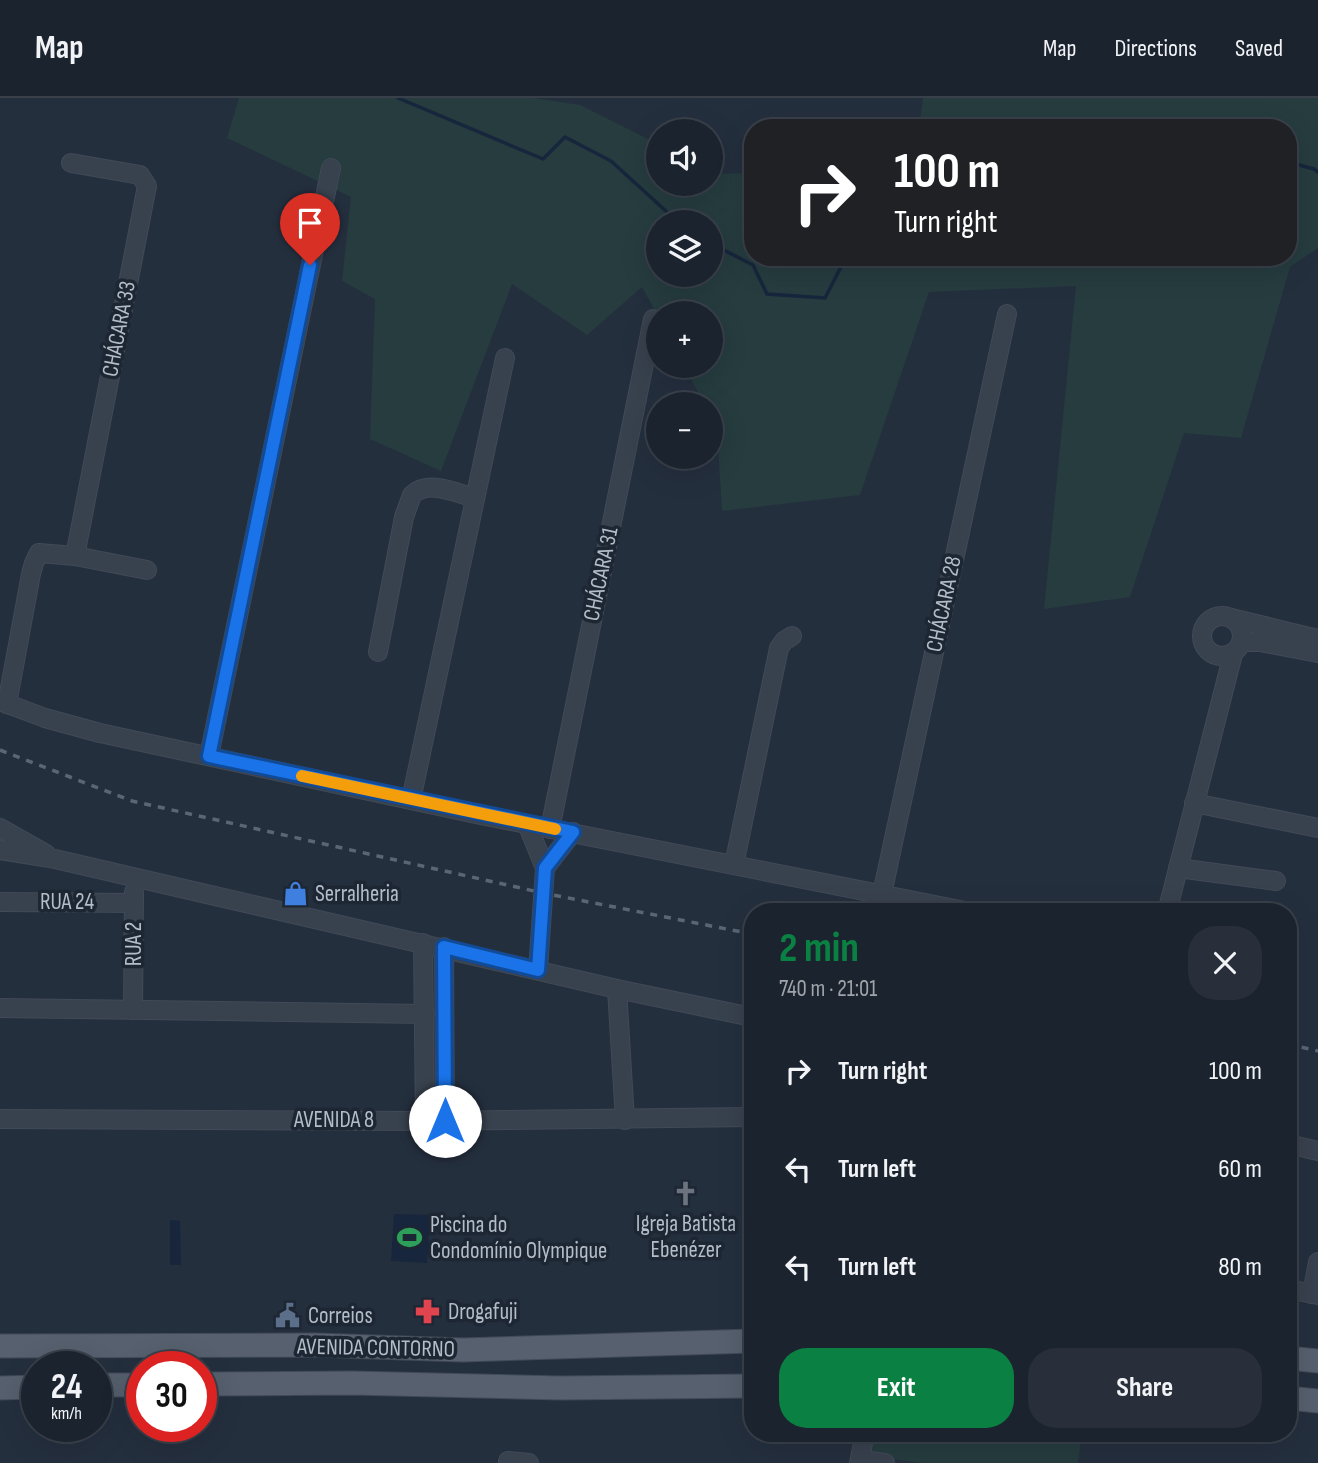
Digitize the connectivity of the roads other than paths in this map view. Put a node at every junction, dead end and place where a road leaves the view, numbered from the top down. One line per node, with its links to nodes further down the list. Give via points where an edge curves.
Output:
1 (71, 163): 7 (street, CHÁCARA 33, via 140,175 147,186)
2 (331, 168): 18 (street)
3 (1007, 314): 33 (street, CHÁCARA 28)
4 (646, 354): 24 (street, CHÁCARA 31)
5 (505, 358): 6 (street)
6 (475, 498): 14 (street, via 435,488 412,495); 19 (street)
7 (75, 556): 8 (street); 16 (street, via 43,552 37,556)
8 (147, 570)
9 (1231, 618): 11 (street); 12 (street, via 1242,633); 13 (street, via 1220,615 1202,629)
10 (792, 636): 28 (street, via 779,648)
11 (1318, 639)
12 (1237, 648): 13 (street, via 1219,657); 15 (street, via 1261,642); 17 (street)
13 (1206, 651): 17 (street, via 1216,680)
14 (378, 652)
15 (1318, 653)
16 (3, 703): 18 (street, via 80,729)
17 (1217, 709): 20 (street)
18 (209, 756): 19 (street)
19 (411, 800): 21 (street)
20 (1194, 803): 23 (street); 30 (street)
21 (527, 824): 24 (street); 29 (street)
22 (0, 828): 27 (street)
23 (1318, 828)
24 (550, 829): 25 (street)
25 (573, 832): 28 (street); 29 (street)
26 (0, 850): 27 (street)
27 (55, 859): 31 (street)
28 (734, 865): 33 (street)
29 (545, 868): 40 (street)
30 (1178, 868): 32 (street); 37 (street)
31 (134, 878): 35 (street, RUA 2); 38 (street)
32 (1276, 881)
33 (882, 894): 36 (street)
34 (0, 902): 35 (street, RUA 24)
35 (134, 903): 45 (street, RUA 2)
36 (926, 903)
37 (1169, 903)
38 (423, 943): 39 (street); 44 (street)
39 (444, 947): 40 (street); 42 (street)
40 (538, 970): 41 (street)
41 (617, 989): 46 (street); 51 (street)
42 (444, 1003): 44 (street); 48 (street)
43 (0, 1008): 45 (street)
44 (425, 1008): 45 (street); 47 (street)
45 (133, 1010)
46 (744, 1015)
47 (425, 1058): 48 (street); 52 (street)
48 (444, 1058): 53 (street)
49 (744, 1117): 51 (street, AVENIDA 8)
50 (0, 1119): 52 (street, AVENIDA 8)
51 (625, 1120): 53 (street, AVENIDA 8)
52 (425, 1121): 53 (street, AVENIDA 8)
53 (445, 1121)
54 (1297, 1146): 55 (street)
55 (1318, 1151)
56 (1318, 1262): 58 (street)
57 (1297, 1291): 58 (street)
58 (1315, 1294)
59 (744, 1341): 62 (main road, AVENIDA CONTORNO, via 476,1350)
60 (315, 1345): 61 (main road, AVENIDA CONTORNO); 62 (main road, AVENIDA CONTORNO); 66 (main road, via 327,1352 330,1365 323,1377)
61 (0, 1346)
62 (360, 1347): 65 (main road, via 344,1360 344,1373)
63 (1297, 1359): 64 (main road)
64 (1318, 1361)
65 (352, 1382): 66 (main road, AVENIDA CONTORNO); 68 (main road, AVENIDA CONTORNO, via 561,1388)
66 (310, 1383): 67 (main road, AVENIDA CONTORNO)
67 (217, 1384)
68 (744, 1386)
69 (21, 1387): 70 (main road)
70 (0, 1388)
71 (1297, 1399): 72 (main road)
72 (1318, 1401)
73 (863, 1442): 75 (street)
74 (508, 1461): 76 (street)
75 (860, 1461): 77 (street)
76 (529, 1463)
77 (885, 1463)

